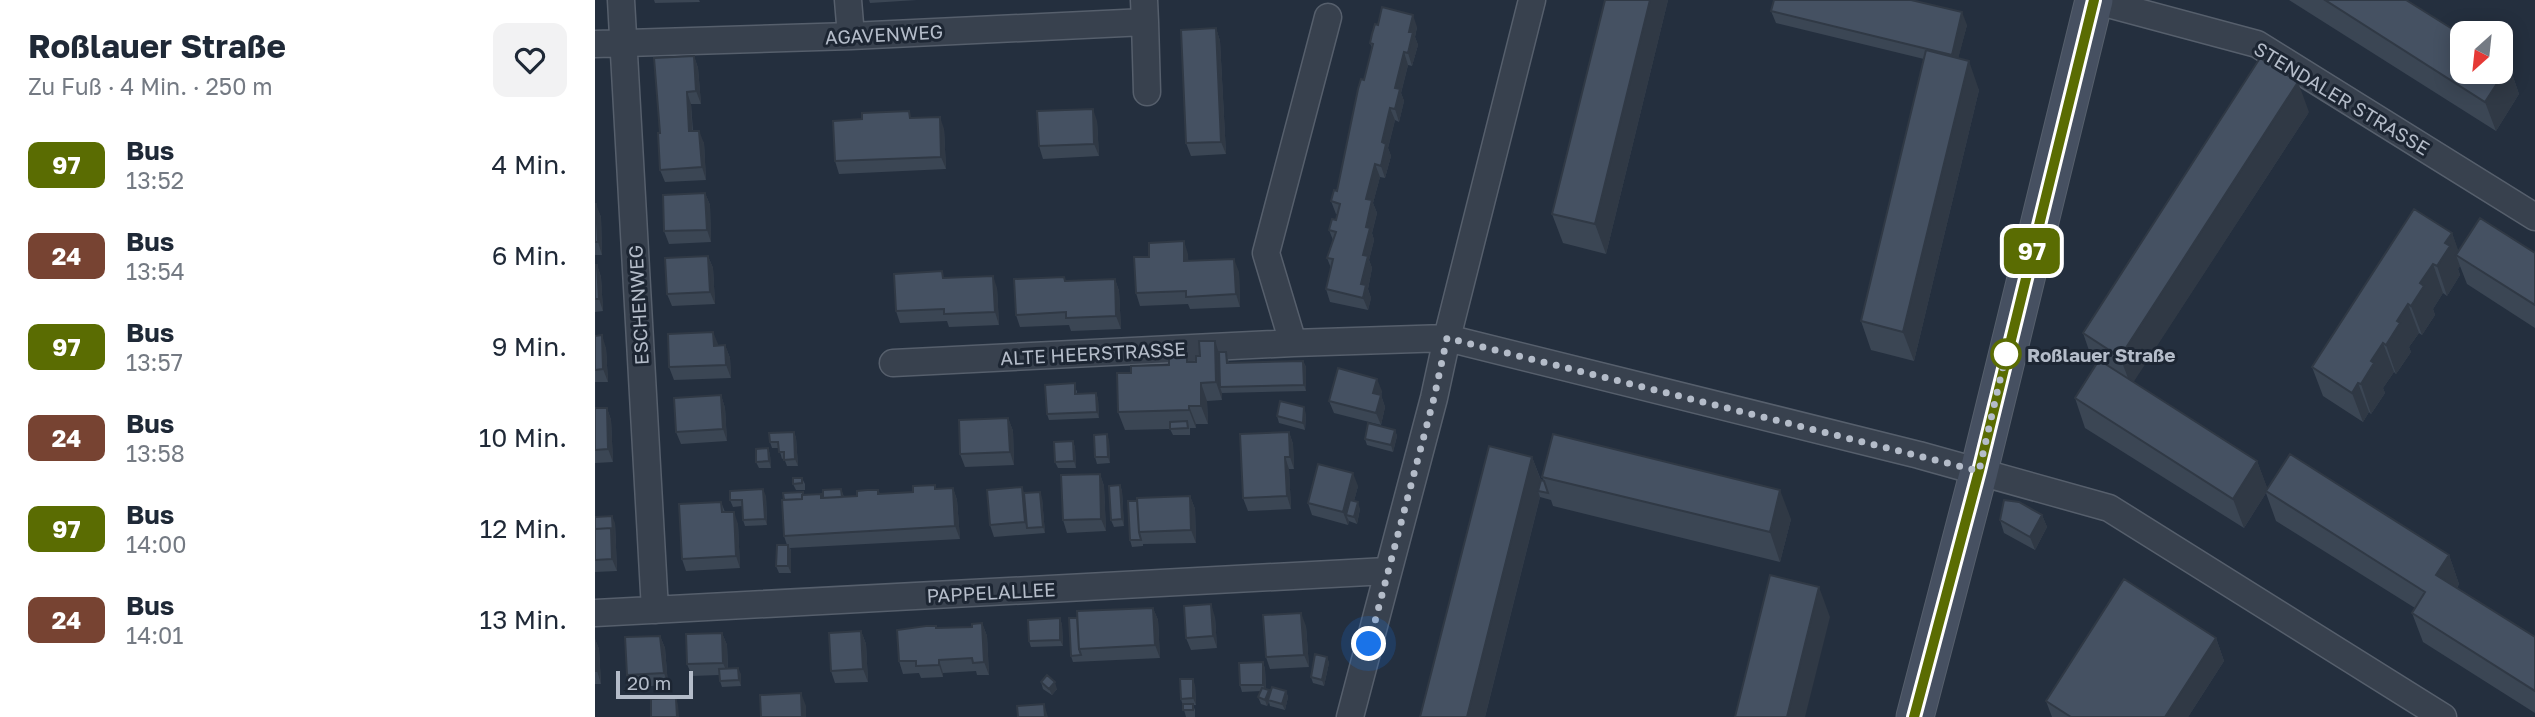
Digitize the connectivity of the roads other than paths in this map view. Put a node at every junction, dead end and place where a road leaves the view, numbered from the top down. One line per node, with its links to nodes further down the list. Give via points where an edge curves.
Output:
1 (621, 0): 8 (street, ESCHENWEG)
2 (848, 0): 7 (street)
3 (1532, 0): 12 (street)
4 (2094, 0): 11 (street, STENDALER STRASSE, via 2257,44); 15 (street)
5 (1145, 11): 7 (street, AGAVENWEG); 10 (street, AGAVENWEG)
6 (1328, 17): 13 (street, via 1266,253)
7 (851, 36): 8 (street, AGAVENWEG)
8 (624, 43): 9 (street, AGAVENWEG); 17 (street, ESCHENWEG)
9 (595, 44)
10 (1147, 92)
11 (2535, 217)
12 (1447, 338): 13 (street, ALTE HEERSTRASSE); 15 (street, ALTE HEERSTRASSE); 16 (street)
13 (1293, 343): 14 (street, ALTE HEERSTRASSE)
14 (893, 363)
15 (1979, 471): 20 (street); 21 (street, via 2109,508)
16 (1387, 571): 17 (street, PAPPELALLEE); 19 (street)
17 (655, 610): 18 (street, PAPPELALLEE)
18 (595, 613)
19 (1350, 717)
20 (1915, 717)
21 (2443, 717)

